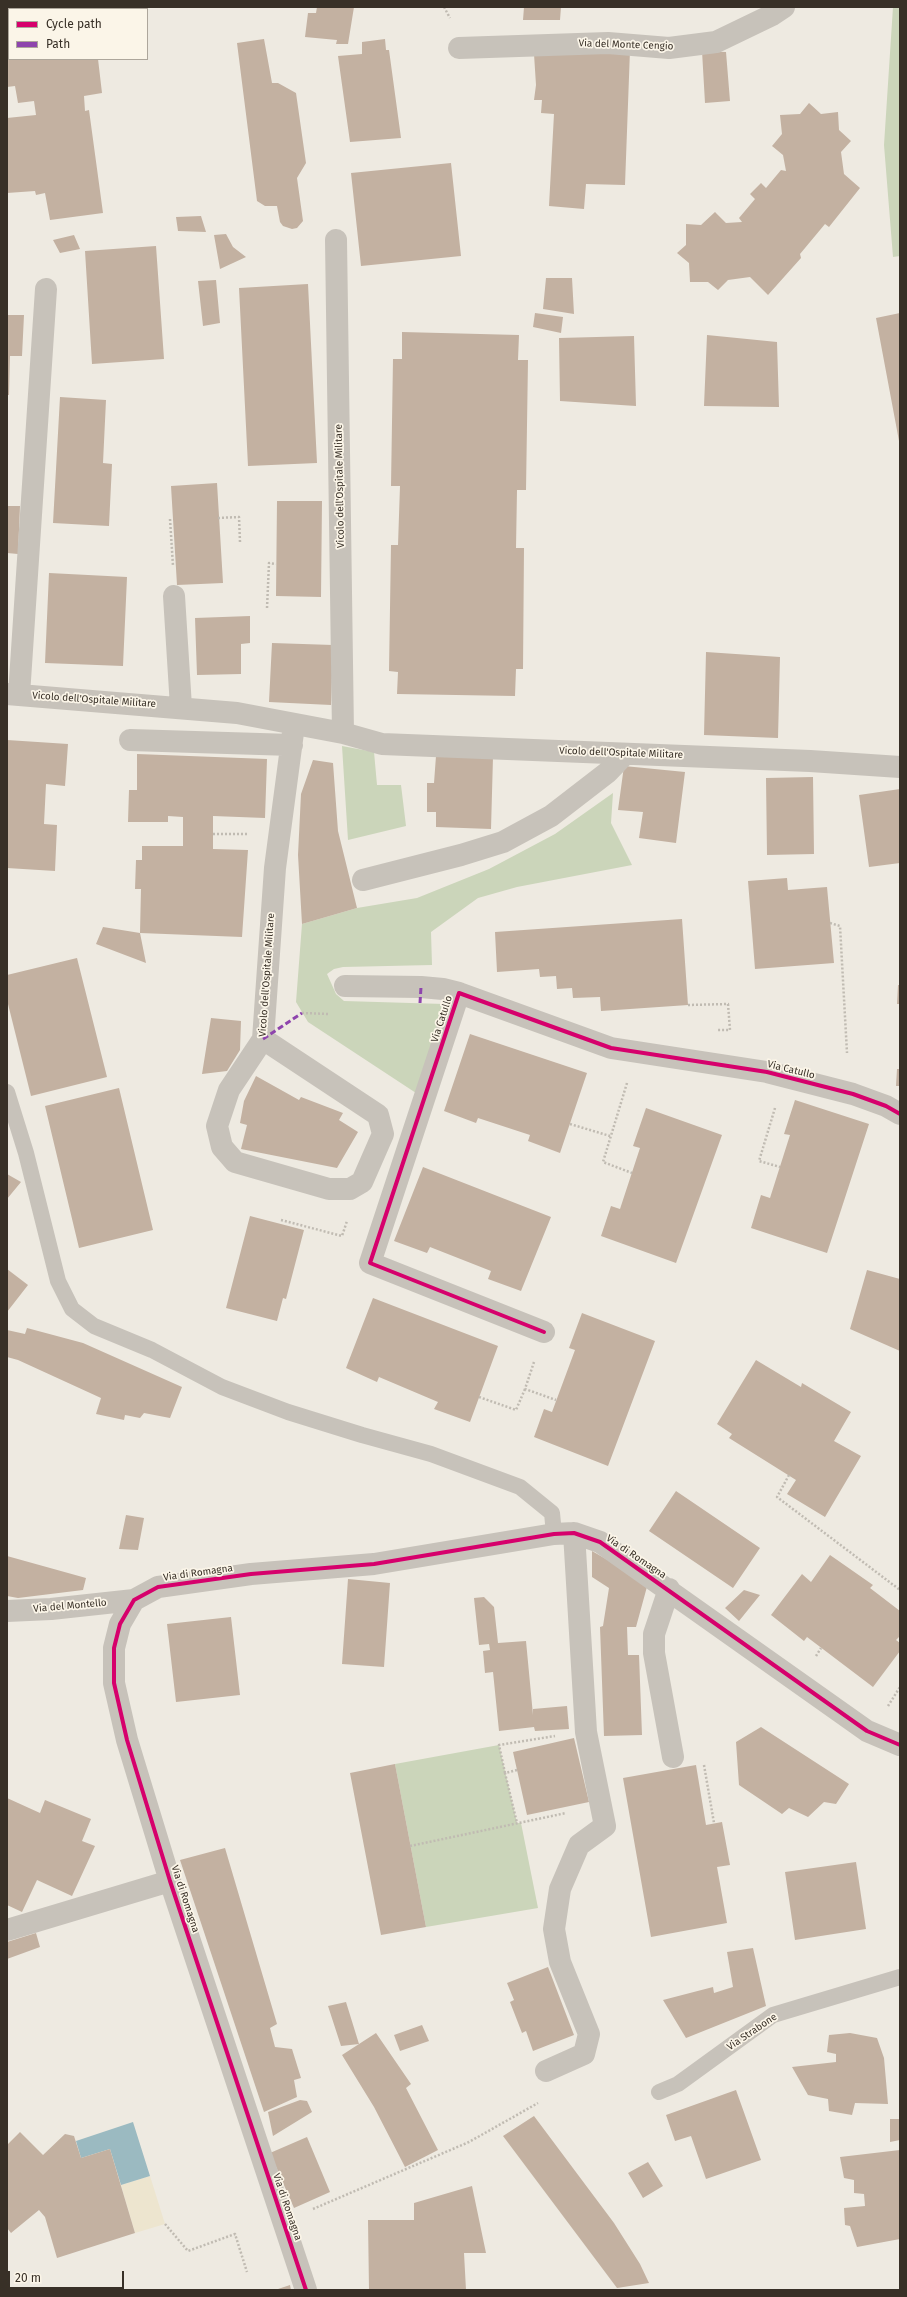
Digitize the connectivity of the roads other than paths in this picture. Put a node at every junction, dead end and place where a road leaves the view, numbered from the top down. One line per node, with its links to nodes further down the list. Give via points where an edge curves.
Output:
1 (784, 7): 2 (street, Via del Monte Cengio, via 716,42 669,48 608,43)
2 (459, 48)
3 (336, 240): 8 (street, Vicolo dell'Ospitale Militare)
4 (46, 289): 6 (street)
5 (174, 596): 7 (street)
6 (13, 695): 7 (street, Vicolo dell'Ospitale Militare)
7 (181, 707): 9 (street, Vicolo dell'Ospitale Militare, via 237,713)
8 (343, 733): 9 (street, Vicolo dell'Ospitale Militare); 11 (street, Vicolo dell'Ospitale Militare, via 382,744)
9 (293, 735): 10 (street); 16 (street, Vicolo dell'Ospitale Militare, via 275,868)
10 (130, 740)
11 (625, 754): 12 (street, Vicolo dell'Ospitale Militare); 13 (street, via 608,772 551,816 503,842)
12 (900, 767)
13 (363, 880)
14 (345, 986): 15 (street, Via Catullo, via 421,987)
15 (459, 993): 18 (street, Via Catullo, via 611,1048 767,1072 853,1094); 19 (street, Via Catullo, via 370,1263)
16 (263, 1039): 16 (street, Vicolo dell'Ospitale Militare, via 378,1115 383,1134 362,1182 350,1189 329,1189 235,1162 222,1146 217,1126 229,1090)
17 (7, 1092): 20 (lane, via 26,1153 58,1281 72,1309 94,1326 152,1350 222,1387 295,1414 431,1454 520,1487 552,1513)
18 (900, 1114)
19 (544, 1332)
20 (564, 1534): 21 (street, Via di Romagna, via 600,1542); 22 (street, Via di Romagna, via 374,1564 251,1574 158,1587); 29 (street, via 586,1732 605,1826 579,1845 560,1889 554,1929 560,1962 589,2034 584,2054)
21 (668, 1589): 24 (street, Via di Romagna, via 867,1731); 25 (street, via 654,1634 654,1653)
22 (134, 1600): 23 (street, Via del Montello); 26 (street, Via di Romagna, via 120,1624 114,1648 114,1683 127,1740)
23 (7, 1611)
24 (900, 1745)
25 (673, 1757)
26 (170, 1881): 27 (street); 31 (street, Via di Romagna)
27 (7, 1930)
28 (900, 1977): 30 (lane, Via Strabone, via 773,2015 678,2084)
29 (546, 2071)
30 (658, 2092)
31 (306, 2290)

